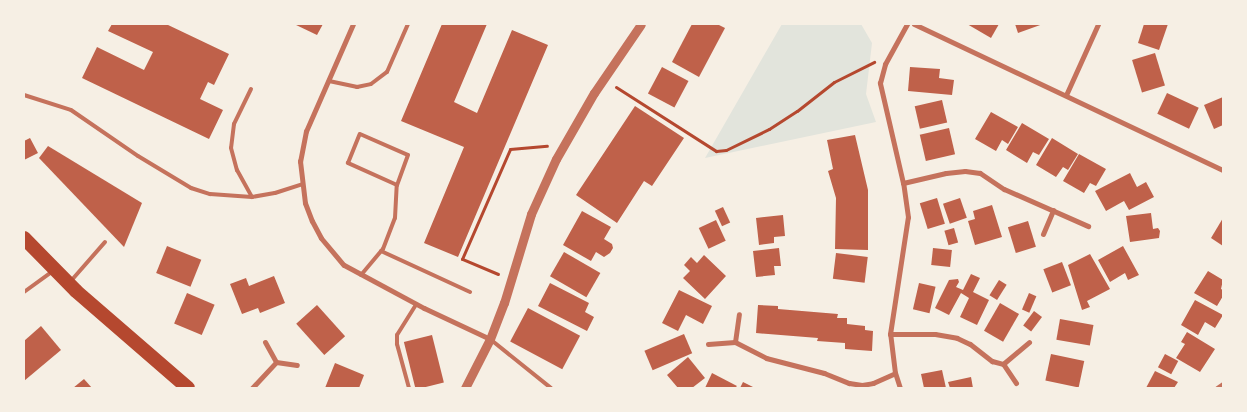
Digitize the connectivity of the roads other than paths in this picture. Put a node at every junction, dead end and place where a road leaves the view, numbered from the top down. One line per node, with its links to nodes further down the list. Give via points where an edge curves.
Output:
1 (353, 24): 7 (street)
2 (408, 24): 7 (lane, via 387,72 371,84 357,87)
3 (641, 24): 30 (street, via 594,93 556,158 531,214 512,280)
4 (907, 24): 12 (street, via 885,64 880,83)
5 (914, 24): 10 (street)
6 (1098, 24): 10 (street)
7 (329, 81): 13 (street, via 306,132 300,161)
8 (251, 89): 15 (lane, via 234,124 232,148 237,170)
9 (24, 95): 15 (lane, via 71,110 191,188 210,194)
10 (1066, 95): 11 (street)
11 (1223, 170)
12 (903, 183): 16 (street, via 946,173 980,173 1004,189); 29 (street, via 908,217)
13 (302, 184): 15 (lane, via 275,194); 23 (street, via 305,203 321,238 344,265)
14 (397, 184): 14 (lane, via 348,163 360,134 408,155); 21 (lane, via 395,218)
15 (252, 197)
16 (1053, 210): 17 (street); 18 (street)
17 (1088, 226)
18 (1043, 234)
19 (24, 238): 22 (highway)
20 (105, 242): 24 (lane)
21 (381, 251): 23 (lane); 26 (lane)
22 (55, 270): 24 (highway); 25 (lane)
23 (361, 275): 27 (street)
24 (68, 284): 41 (highway)
25 (24, 292)
26 (470, 292)
27 (416, 304): 30 (street); 43 (lane, via 397,335 396,344)
28 (739, 314): 32 (street)
29 (890, 334): 36 (street, via 935,334 957,338 992,361); 38 (street)
30 (490, 339): 44 (street); 45 (lane)
31 (265, 342): 35 (street)
32 (735, 342): 34 (street); 38 (street, via 766,358 824,372 849,383 873,383)
33 (1029, 342): 36 (street)
34 (708, 344)
35 (276, 362): 37 (street); 42 (street)
36 (1003, 364): 39 (street)
37 (297, 366)
38 (895, 373): 46 (street)
39 (1016, 383)
40 (1223, 384): 47 (street)
41 (185, 388)
42 (252, 388)
43 (409, 388)
44 (465, 388)
45 (551, 388)
46 (900, 388)
47 (1217, 388)

